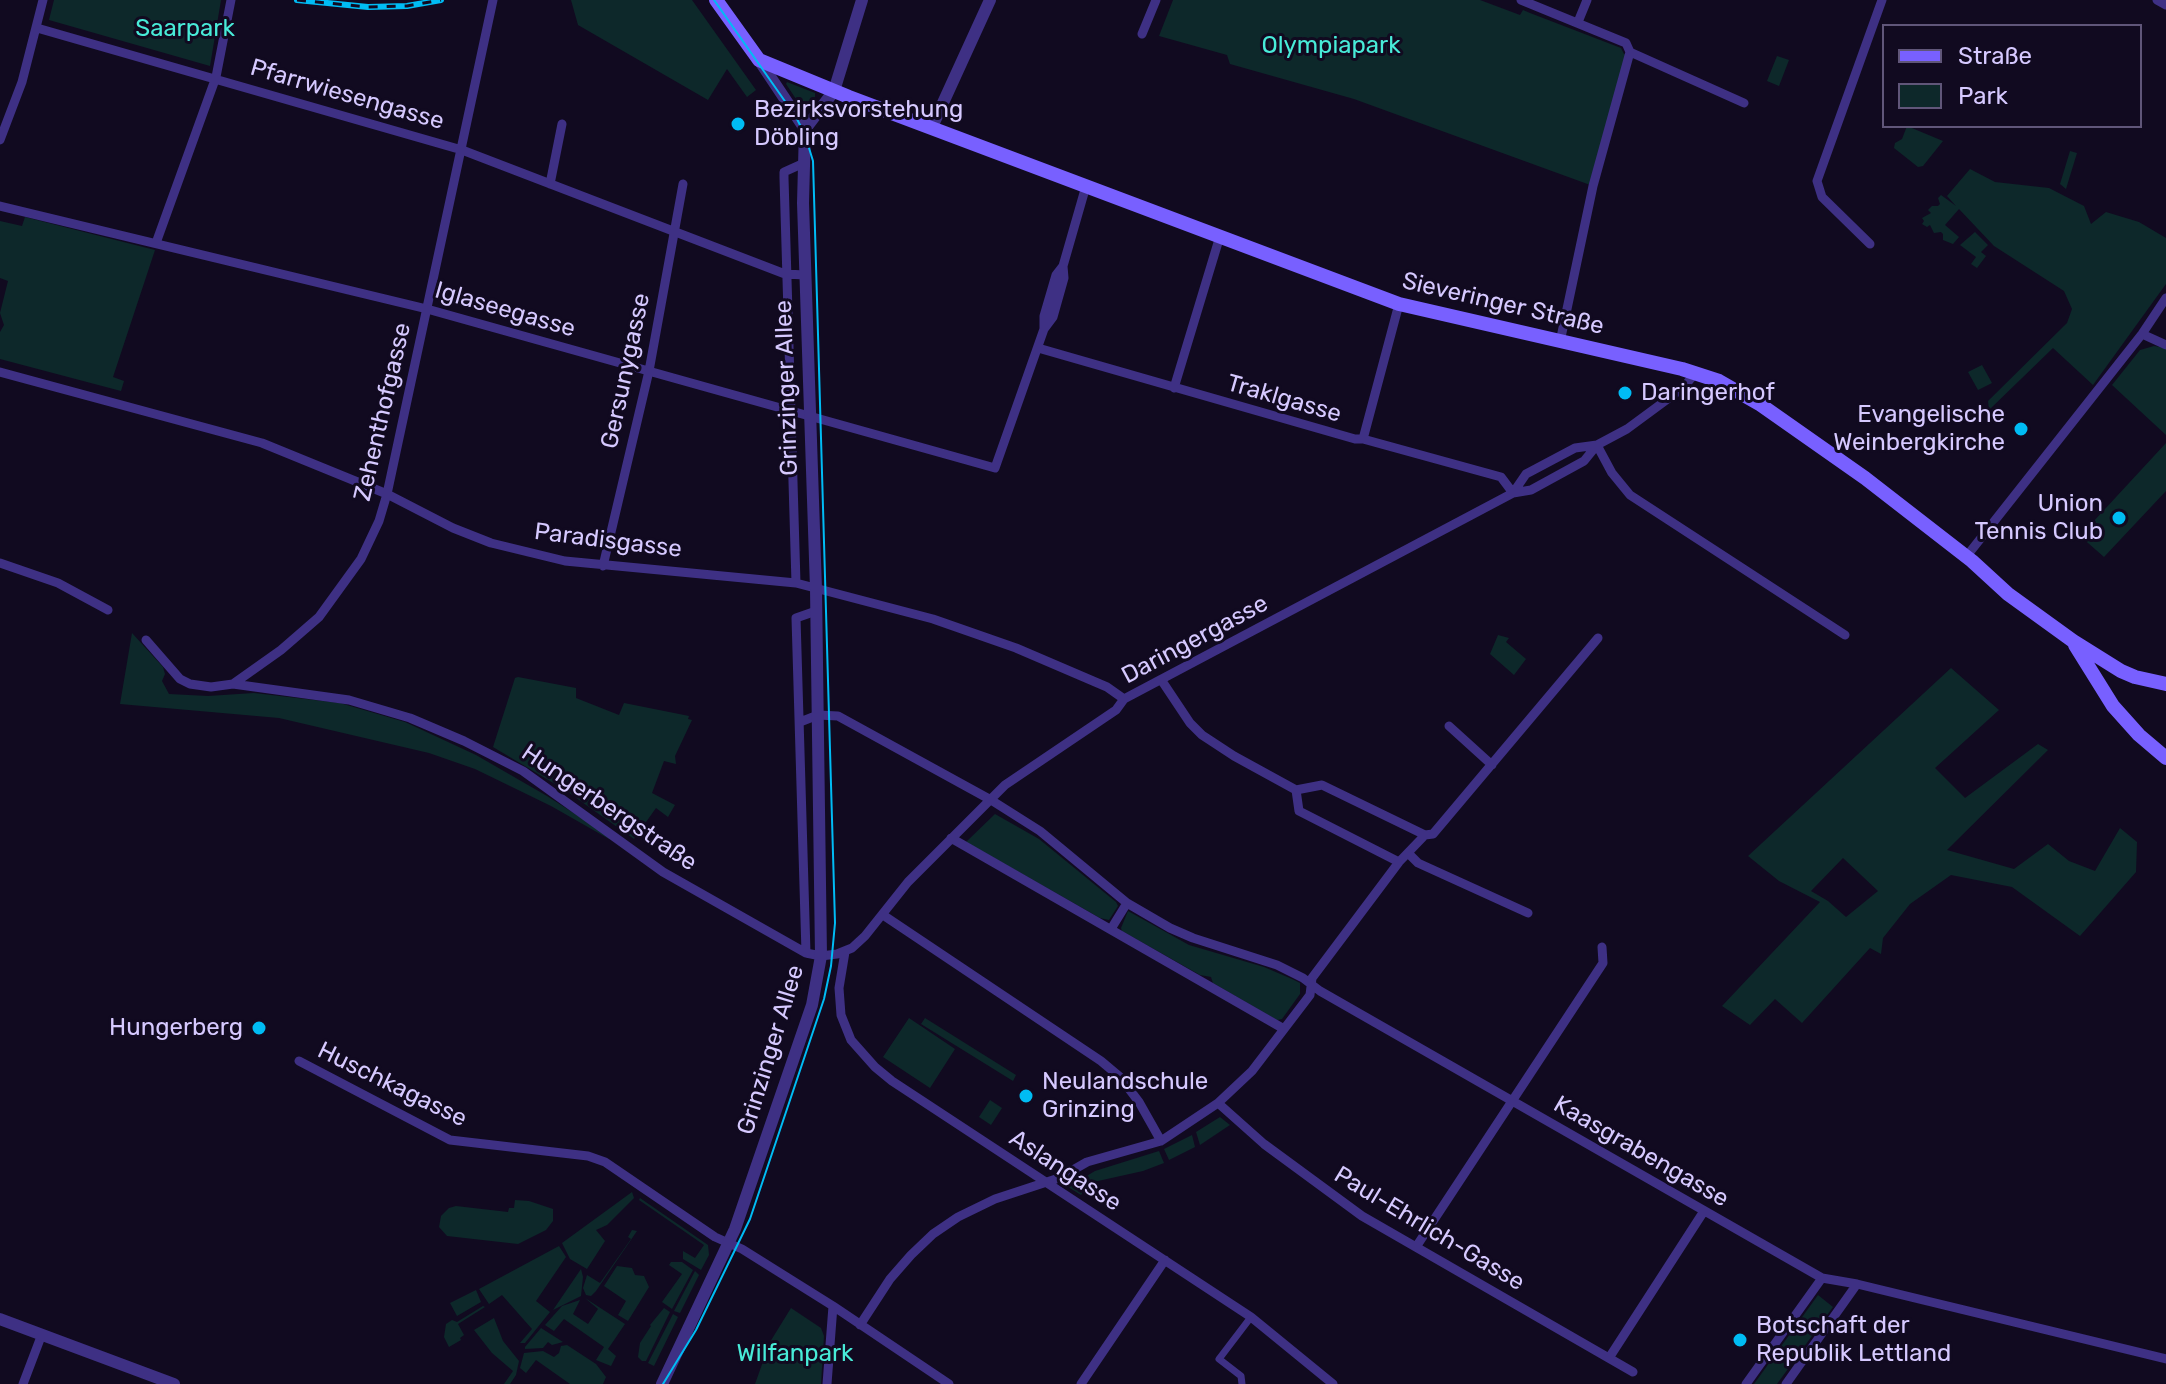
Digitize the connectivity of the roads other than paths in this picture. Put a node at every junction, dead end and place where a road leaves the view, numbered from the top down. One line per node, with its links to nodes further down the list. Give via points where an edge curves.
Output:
1 (43, 0): 14 (street)
2 (231, 0): 18 (street)
3 (493, 0): 25 (street, Zehenthofgasse)
4 (716, 0): 17 (main road)
5 (862, 0): 19 (street)
6 (990, 0): 22 (street)
7 (1156, 0): 15 (street)
8 (1521, 0): 13 (street)
9 (1587, 0): 13 (street)
10 (1882, 0): 34 (street, via 1818,174 1822,197)
11 (2157, 0): 12 (street)
12 (2166, 5)
13 (1578, 22): 16 (street, via 1626,43)
14 (37, 28): 18 (street, Pfarrwiesengasse); 24 (street)
15 (1142, 34)
16 (1630, 52): 20 (street); 41 (street, via 1593,186)
17 (759, 60): 19 (main road, Sieveringer Straße); 23 (street)
18 (216, 77): 25 (street, Pfarrwiesengasse); 33 (street)
19 (834, 91): 22 (main road, Sieveringer Straße); 23 (street)
20 (1744, 103)
21 (562, 124): 27 (street)
22 (932, 127): 29 (main road, Sieveringer Straße)
23 (805, 129): 26 (street, Grinzinger Allee)
24 (0, 140)
25 (462, 150): 27 (street, Pfarrwiesengasse); 39 (street, Zehenthofgasse)
26 (804, 163): 35 (street, Grinzinger Allee, via 784,172); 36 (street, Grinzinger Allee)
27 (550, 184): 31 (street, Pfarrwiesengasse)
28 (683, 184): 31 (street, Gersunygasse)
29 (1086, 186): 32 (main road, Sieveringer Straße); 43 (street)
30 (0, 206): 33 (street, Iglaseegasse)
31 (675, 232): 35 (street, Pfarrwiesengasse); 44 (street, Gersunygasse)
32 (1220, 236): 38 (main road, Sieveringer Straße); 47 (street)
33 (156, 243): 39 (street, Iglaseegasse)
34 (1870, 244)
35 (785, 274): 36 (street, Pfarrwiesengasse); 48 (street, Grinzinger Allee)
36 (805, 275): 49 (street, Grinzinger Allee)
37 (2166, 298): 40 (street)
38 (1399, 304): 41 (main road, Sieveringer Straße); 50 (street)
39 (427, 309): 44 (street, Iglaseegasse); 53 (street, Zehenthofgasse)
40 (2142, 334): 42 (street); 54 (street)
41 (1560, 342): 46 (main road, Sieveringer Straße)
42 (2166, 345)
43 (1038, 348): 47 (street, Traklgasse); 49 (street, Iglaseegasse, via 995,468)
44 (649, 371): 48 (street, Iglaseegasse); 56 (street, Gersunygasse)
45 (0, 372): 53 (street, Paradisgasse, via 262,443)
46 (1696, 372): 51 (street, Daringergasse, via 1650,413); 54 (main road, Sieveringer Straße, via 1761,405)
47 (1174, 388): 50 (street, Traklgasse)
48 (790, 411): 49 (street, Iglaseegasse); 57 (street, Grinzinger Allee)
49 (810, 417): 58 (street, Grinzinger Allee)
50 (1363, 439): 52 (street, Traklgasse, via 1501,477)
51 (1597, 445): 52 (street, Daringergasse, via 1584,461 1531,490); 52 (street, Daringergasse, via 1575,448 1526,474); 61 (street, via 1630,495)
52 (1513, 493): 67 (street, Daringergasse)
53 (387, 494): 56 (street, Paradisgasse, via 491,543); 68 (street, Zehenthofgasse, via 366,550 319,617)
54 (1966, 557): 64 (main road, Sieveringer Straße)
55 (0, 563): 59 (street, via 58,583)
56 (603, 566): 57 (street, Paradisgasse)
57 (796, 583): 58 (street, Paradisgasse)
58 (816, 589): 60 (street, Grinzinger Allee); 70 (street, Paradisgasse, via 933,619 1016,648)
59 (108, 610)
60 (816, 611): 71 (street, Grinzinger Allee); 72 (street, Grinzinger Allee, via 796,618)
61 (1845, 635)
62 (1598, 638): 75 (street)
63 (146, 640): 68 (street, Hungerbergstraße, via 180,679 199,687)
64 (2073, 641): 65 (main road, Sieveringer Straße); 66 (main road)
65 (2104, 661): 66 (main road); 69 (main road, Sieveringer Straße, via 2135,677)
66 (2093, 674): 74 (main road, via 2113,706)
67 (1162, 681): 70 (street, Daringergasse); 76 (street, via 1202,735)
68 (233, 684): 88 (street, Hungerbergstraße, via 349,700 464,741 523,771 663,872)
69 (2166, 684)
70 (1124, 699): 77 (street, Daringergasse)
71 (818, 715): 72 (street); 77 (street, Kaasgrabengasse, via 838,716); 89 (street, Grinzinger Allee)
72 (800, 722): 88 (street, Grinzinger Allee)
73 (1449, 726): 75 (street)
74 (2166, 758)
75 (1492, 765): 78 (street, via 1433,834)
76 (1296, 790): 78 (street, via 1322,785); 81 (street, via 1299,811)
77 (991, 800): 79 (street, Daringergasse); 82 (street, Kaasgrabengasse, via 1040,831)
78 (1425, 835): 80 (street)
79 (951, 838): 84 (street, Daringergasse); 85 (street)
80 (1409, 854): 81 (street); 83 (street, via 1418,863)
81 (1399, 862): 90 (street)
82 (1127, 903): 85 (street); 90 (street, Kaasgrabengasse, via 1193,938 1277,965)
83 (1528, 913)
84 (883, 915): 87 (street, Daringergasse); 95 (street, via 1101,1061 1139,1102)
85 (1111, 929): 91 (street)
86 (1602, 947): 93 (street, via 1603,963)
87 (845, 952): 89 (street); 96 (street, Aslangasse, via 839,988 841,1015 851,1040 892,1081)
88 (806, 953): 89 (street, Hungerbergstraße)
89 (821, 956): 98 (street, Grinzinger Allee, via 808,1018)
90 (1311, 986): 91 (street); 93 (street, Kaasgrabengasse)
91 (1284, 1029): 94 (street, via 1252,1071)
92 (299, 1061): 98 (street, Huschkagasse, via 450,1140 605,1162)
93 (1514, 1102): 97 (street, Kaasgrabengasse); 99 (street)
94 (1218, 1103): 95 (street); 99 (street, Paul-Ehrlich-Gasse, via 1311,1181)
95 (1161, 1141): 96 (street, via 1087,1162)
96 (1045, 1182): 100 (street, Aslangasse); 106 (street, via 995,1199 933,1234 890,1279)
97 (1704, 1211): 101 (street, Kaasgrabengasse); 108 (street)
98 (729, 1244): 103 (street, Huschkagasse); 113 (street, Grinzinger Allee)
99 (1416, 1247): 108 (street, Paul-Ehrlich-Gasse)
100 (1165, 1260): 104 (street, Aslangasse); 116 (street)
101 (1822, 1278): 102 (street, Kaasgrabengasse); 119 (street)
102 (1857, 1284): 109 (street, Kaasgrabengasse); 120 (street)
103 (833, 1306): 106 (street, Huschkagasse); 114 (street)
104 (1251, 1317): 117 (street, via 1219,1359 1241,1376); 118 (street, Aslangasse)
105 (0, 1319): 107 (street)
106 (860, 1325): 115 (street, Huschkagasse)
107 (42, 1334): 111 (street); 112 (street)
108 (1609, 1358): 110 (street, Paul-Ehrlich-Gasse)
109 (2166, 1359)
110 (1633, 1372)
111 (23, 1384)
112 (174, 1384)
113 (662, 1384)
114 (827, 1384)
115 (949, 1384)
116 (1081, 1384)
117 (1242, 1384)
118 (1333, 1384)
119 (1746, 1384)
120 (1786, 1384)

